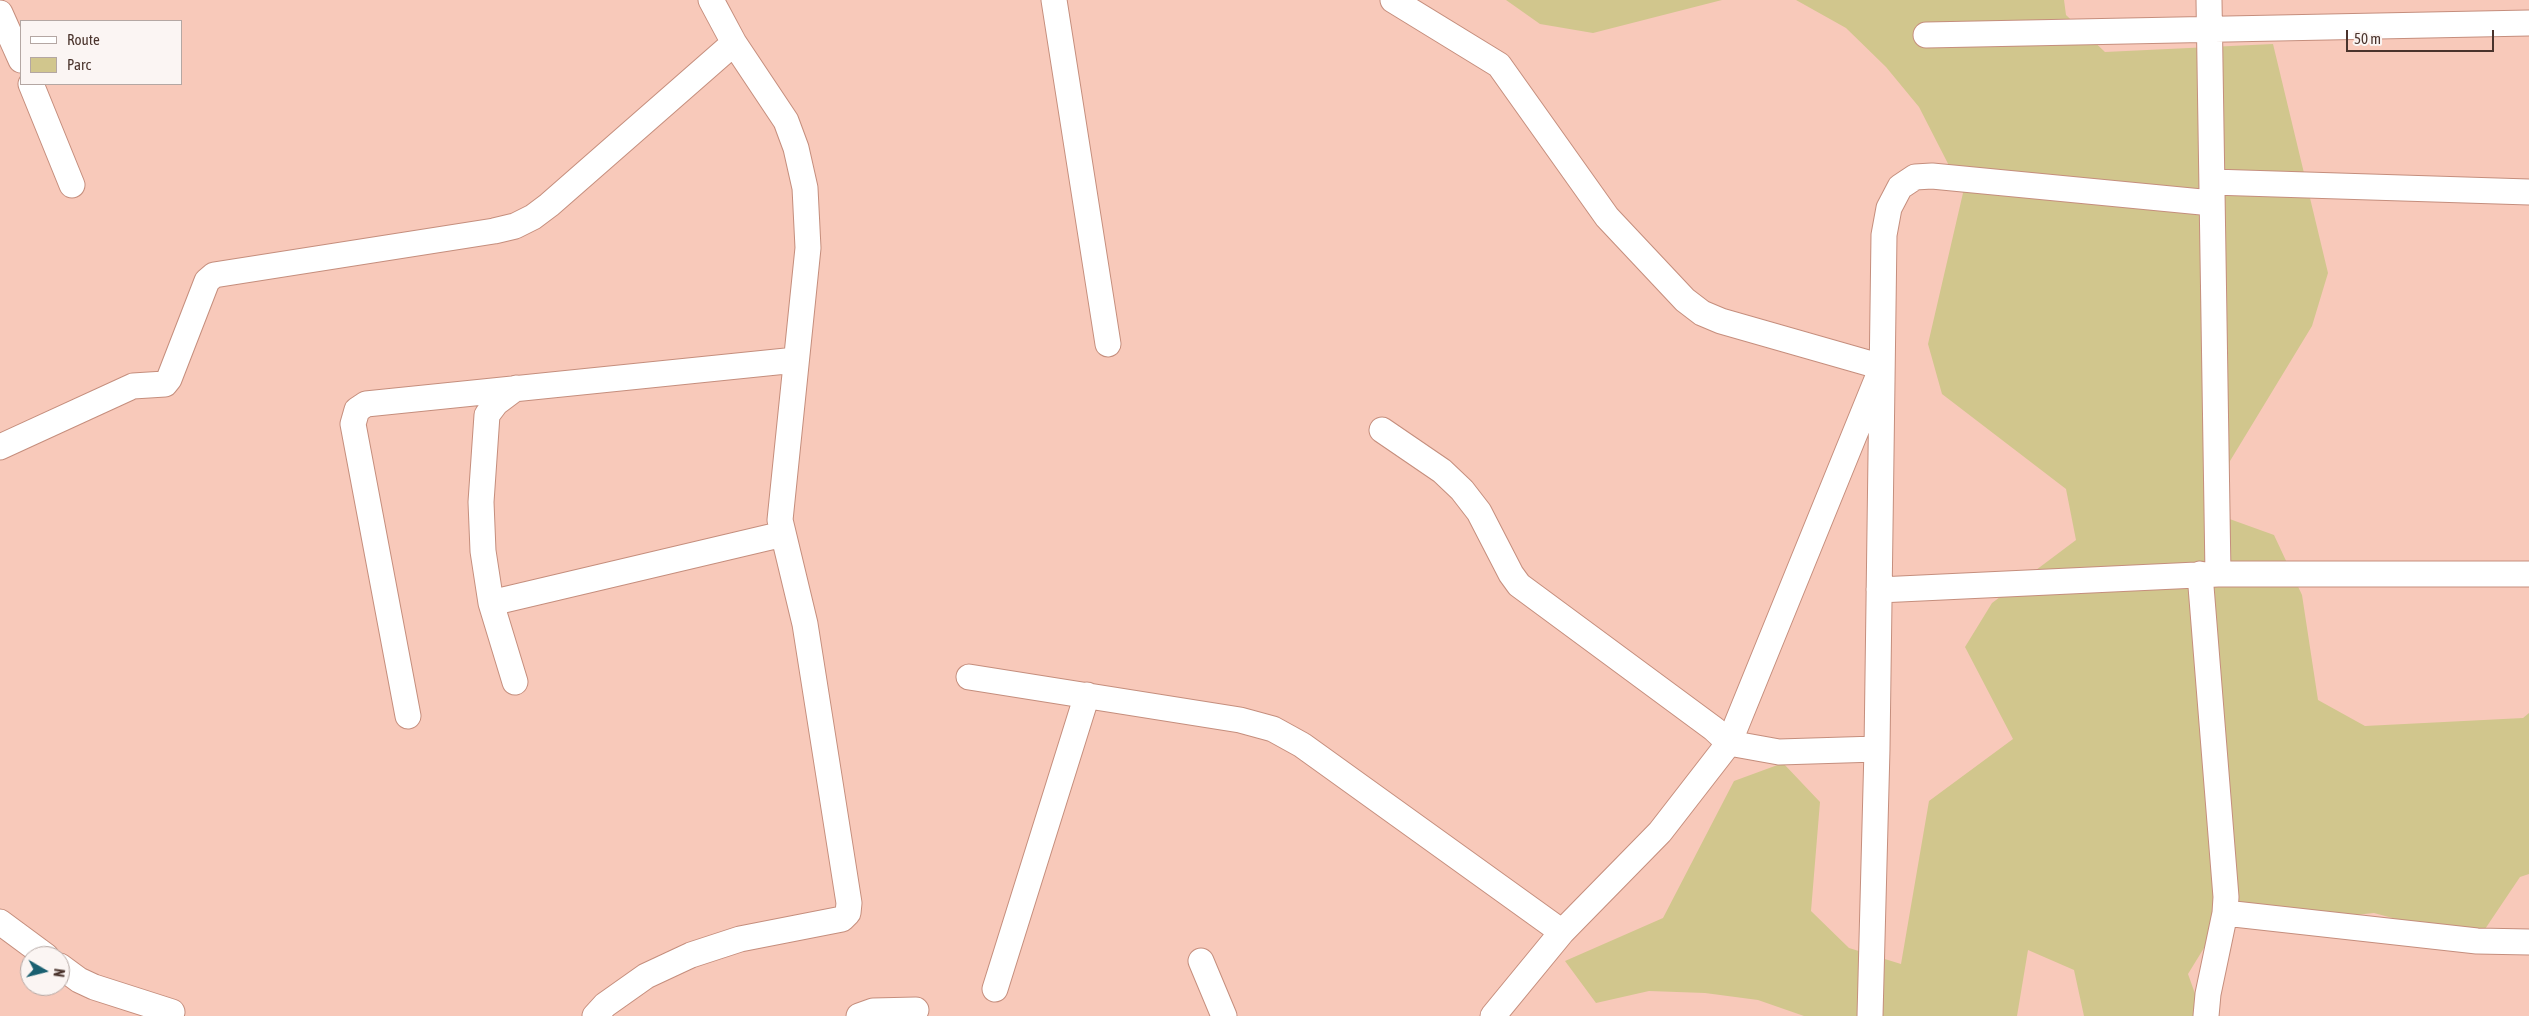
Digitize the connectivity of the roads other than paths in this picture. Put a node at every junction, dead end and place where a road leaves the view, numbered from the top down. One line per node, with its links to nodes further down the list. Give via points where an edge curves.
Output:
1 (711, 0): 9 (street)
2 (1054, 0): 15 (street)
3 (1393, 0): 17 (street, via 1499,65 1607,217 1685,300 1702,313)
4 (2209, 0): 7 (street)
5 (0, 13): 10 (street)
6 (2529, 23): 7 (street)
7 (2209, 28): 8 (street); 14 (street)
8 (1926, 35)
9 (734, 43): 16 (street, via 786,122 796,148 804,188 808,248); 20 (street, via 532,217 515,226 494,231 214,275 207,281 165,384 133,386)
10 (20, 58)
11 (31, 85): 12 (street)
12 (72, 185)
13 (2529, 192): 14 (street)
14 (2212, 193): 17 (street, via 1915,177 1900,187 1889,208 1885,226); 22 (street)
15 (1108, 344)
16 (796, 360): 18 (street); 21 (street, via 780,509)
17 (1882, 367): 24 (street); 30 (street)
18 (516, 388): 25 (street, via 496,403 488,415 481,502 483,551); 29 (street, via 366,404 357,410 353,424)
19 (1382, 430): 30 (street, via 1442,471 1462,490 1479,512 1519,585)
20 (0, 447)
21 (782, 534): 25 (street); 42 (street, via 805,624 848,913 842,920 740,939 692,955 646,976 605,1004)
22 (2209, 574): 23 (street); 24 (street); 32 (street)
23 (2529, 574)
24 (1879, 590): 31 (street)
25 (491, 603): 27 (street)
26 (969, 677): 28 (street)
27 (515, 682)
28 (1087, 695): 34 (street, via 1240,720 1273,729 1302,745); 39 (street)
29 (408, 716)
30 (1729, 743): 31 (street, via 1779,752); 34 (street, via 1660,832)
31 (1877, 749): 46 (street)
32 (2225, 913): 35 (street, via 2478,941); 47 (street)
33 (0, 922): 36 (street)
34 (1562, 932): 45 (street)
35 (2529, 942)
36 (32, 946)
37 (1201, 961): 44 (street)
38 (70, 973): 41 (street, via 94,986)
39 (995, 989)
40 (916, 1010): 43 (street, via 873,1011)
41 (172, 1012)
42 (595, 1016)
43 (859, 1016)
44 (1224, 1016)
45 (1493, 1016)
46 (1870, 1016)
47 (2206, 1016)

